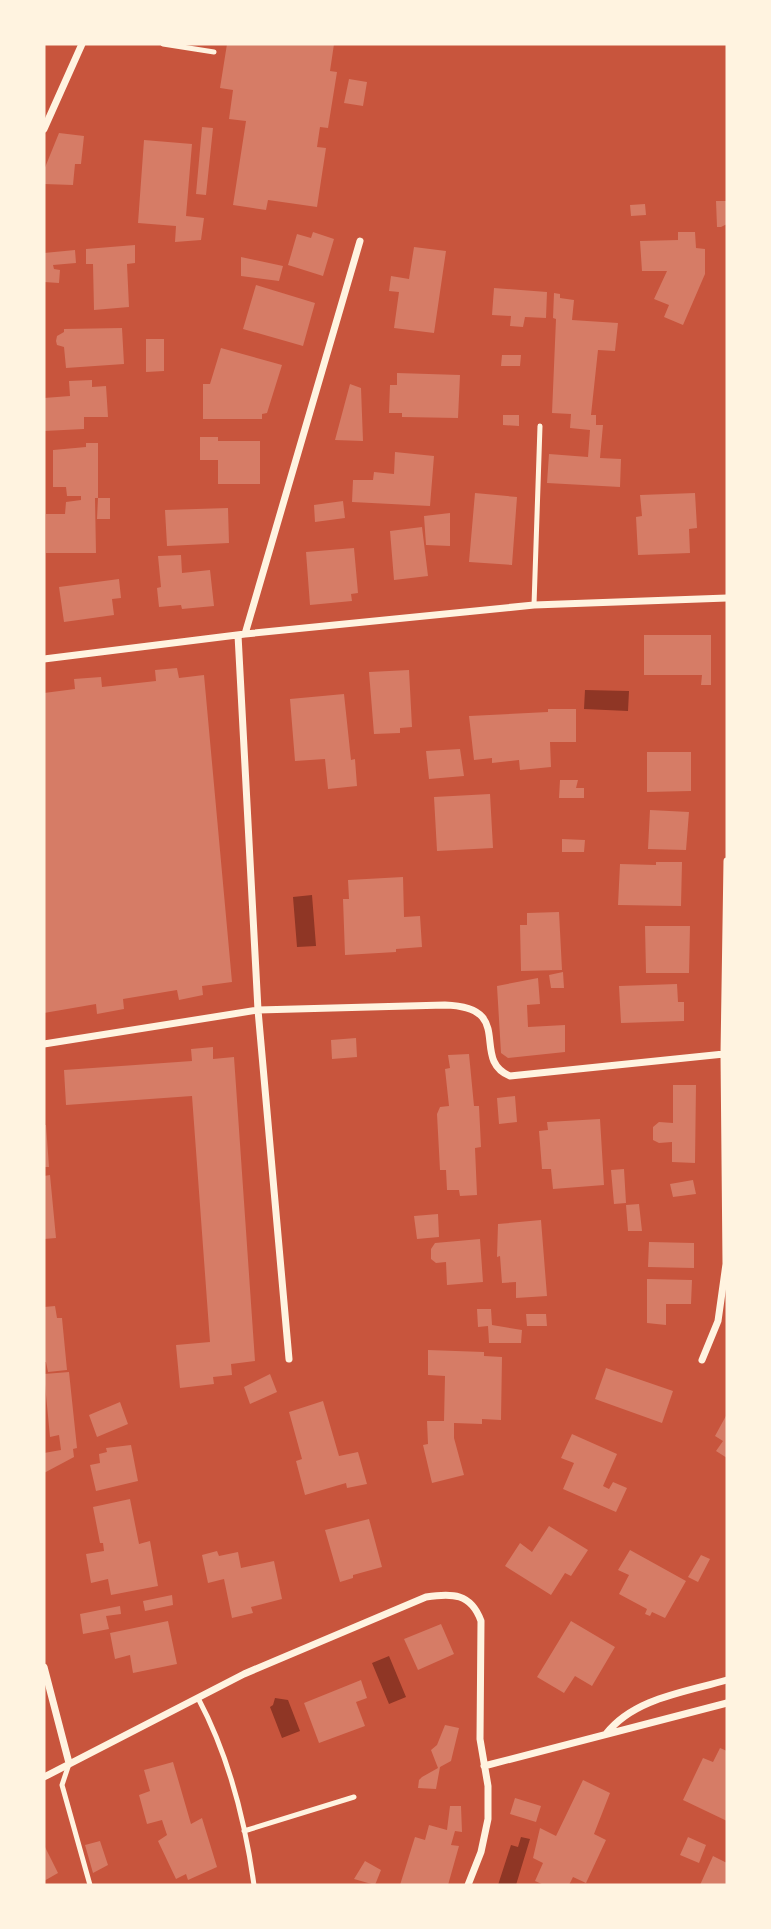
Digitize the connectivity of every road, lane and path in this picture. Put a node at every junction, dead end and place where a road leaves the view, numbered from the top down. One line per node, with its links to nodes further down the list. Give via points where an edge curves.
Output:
1 (82, 44): 4 (street)
2 (163, 44): 3 (lane)
3 (214, 52)
4 (44, 128)
5 (360, 241): 9 (street)
6 (540, 426): 8 (lane)
7 (727, 598): 8 (street)
8 (534, 604): 9 (street)
9 (242, 635): 10 (street); 12 (street)
10 (44, 659)
11 (727, 861): 14 (street)
12 (258, 1010): 13 (street); 14 (street, via 445,1005 471,1009 487,1023 495,1065 510,1076); 15 (street)
13 (44, 1044)
14 (724, 1054): 16 (street, via 726,1271 718,1321)
15 (289, 1359)
16 (702, 1360)
17 (44, 1667): 22 (street)
18 (727, 1680): 21 (street, via 644,1705)
19 (198, 1698): 22 (street); 23 (street, via 426,1597 458,1597 474,1605 481,1621); 26 (lane, via 221,1746)
20 (727, 1703): 21 (street)
21 (605, 1735): 23 (street)
22 (69, 1763): 24 (street); 27 (lane, via 62,1785)
23 (484, 1766): 29 (street, via 488,1819)
24 (44, 1777)
25 (354, 1797): 26 (lane)
26 (244, 1830): 28 (lane)
27 (90, 1885)
28 (254, 1885)
29 (468, 1885)

